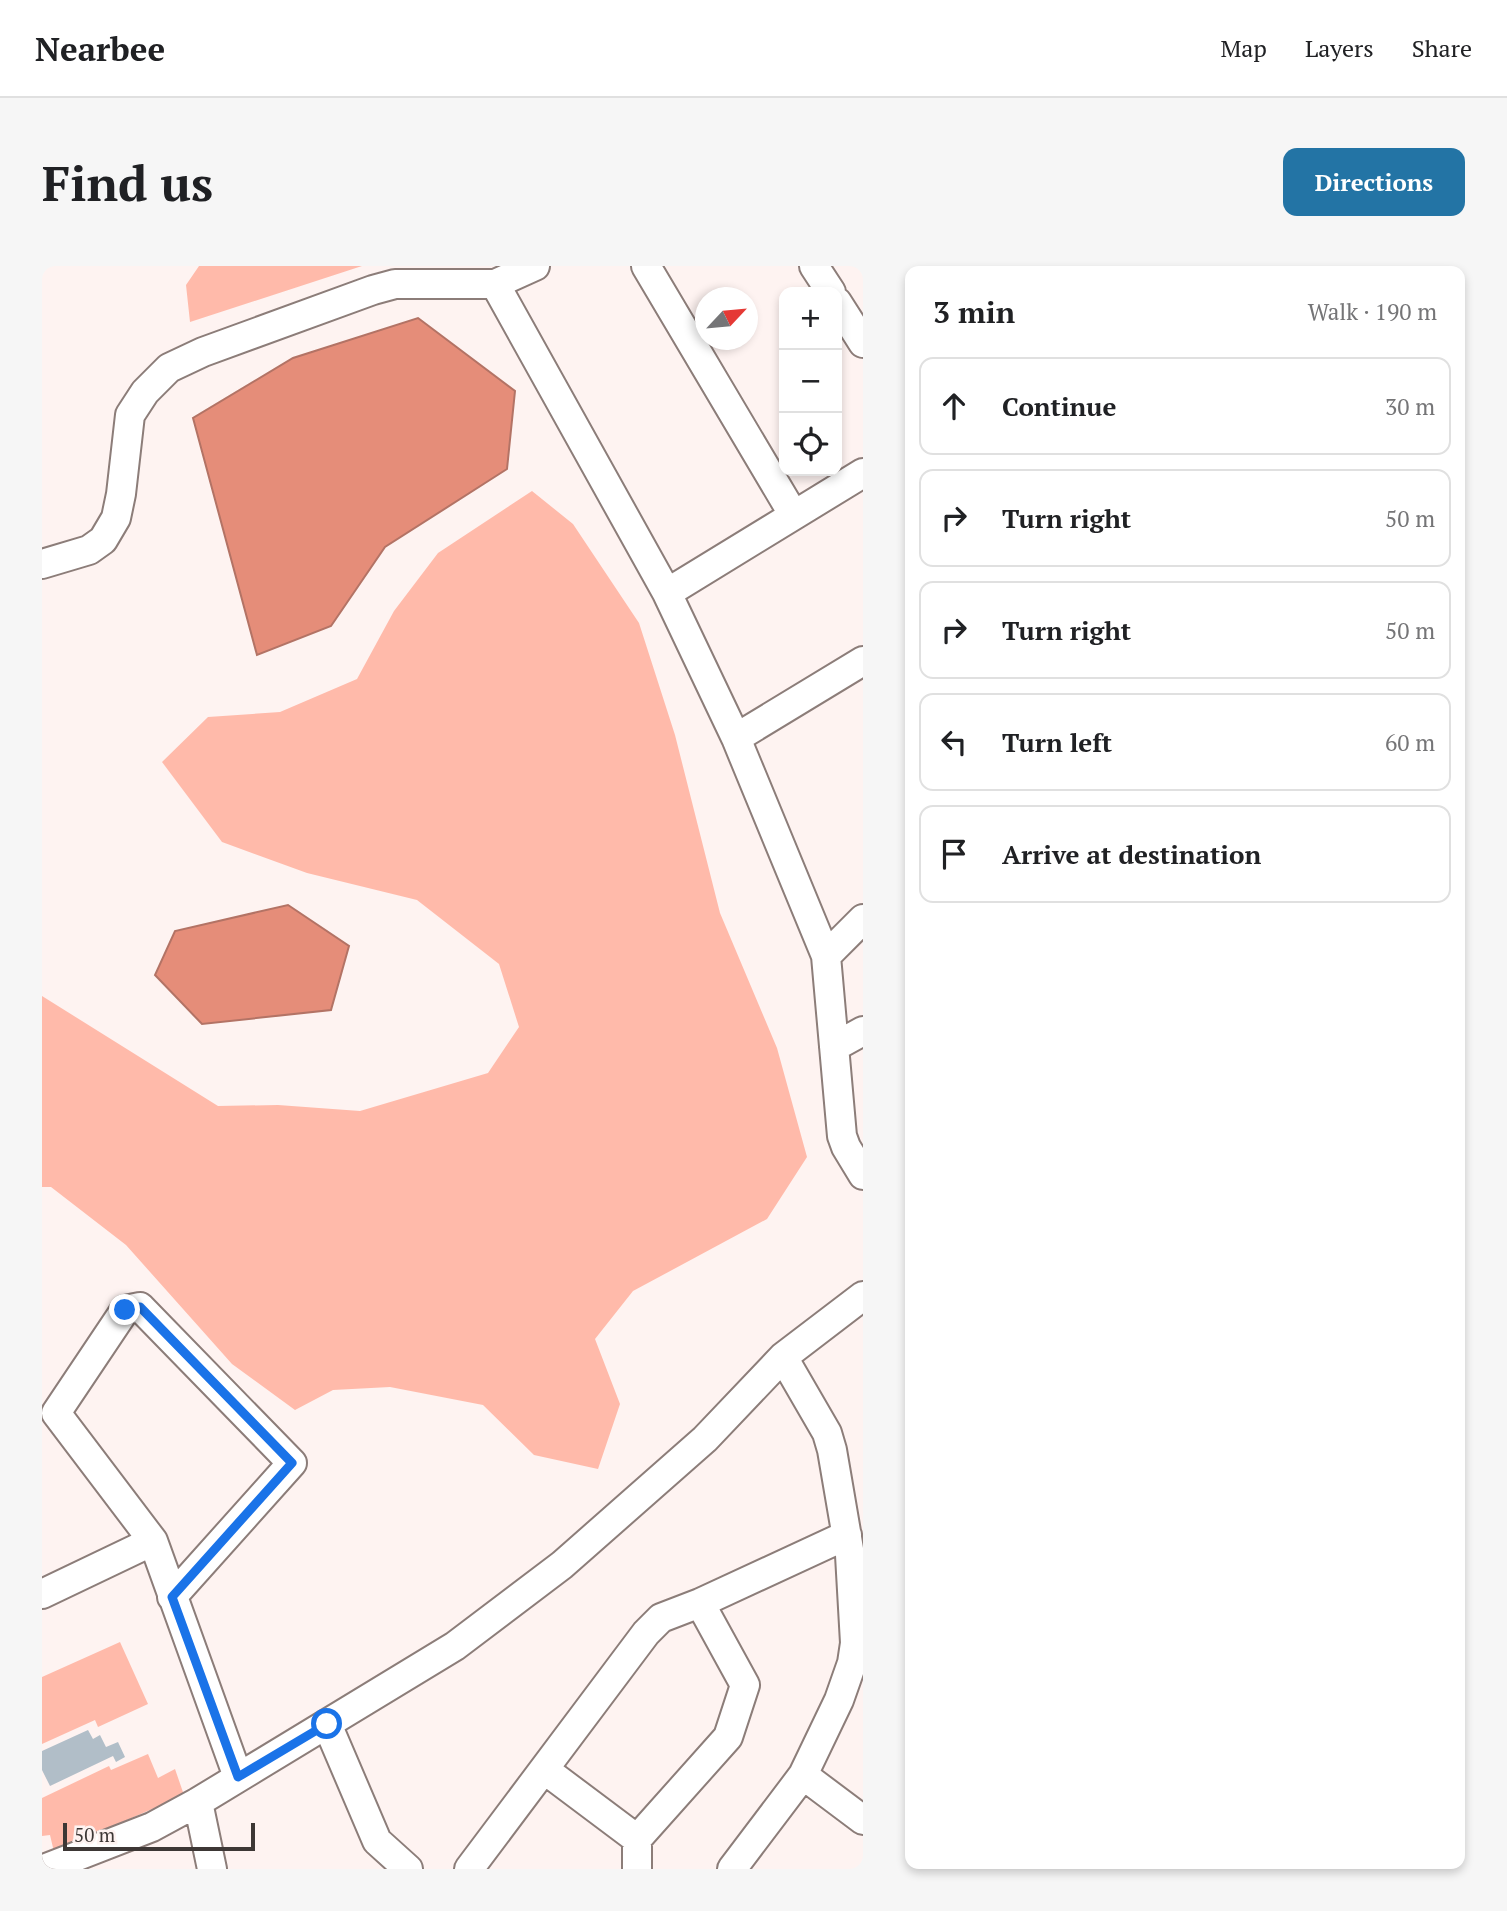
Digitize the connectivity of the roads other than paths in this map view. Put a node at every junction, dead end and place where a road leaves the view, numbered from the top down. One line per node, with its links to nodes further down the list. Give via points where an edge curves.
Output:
1 (535, 266): 4 (street)
2 (646, 266): 9 (street)
3 (814, 266): 5 (street)
4 (495, 284): 10 (street, via 384,287 169,368 130,415 116,518 103,540 89,550); 11 (street)
5 (828, 287)
6 (842, 310): 7 (street)
7 (863, 343)
8 (863, 473): 9 (street)
9 (793, 514): 11 (street)
10 (42, 564)
11 (667, 593): 13 (street)
12 (863, 661): 13 (street)
13 (736, 738): 15 (street)
14 (863, 919): 15 (street)
15 (826, 956): 17 (street)
16 (863, 1031): 17 (street)
17 (834, 1047): 18 (street, via 842,1136)
18 (863, 1175)
19 (863, 1296): 20 (street)
20 (783, 1357): 23 (street, via 827,1433); 28 (street, via 705,1439 562,1565 455,1646)
21 (49, 1416): 22 (street); 25 (street, via 125,1310 140,1307 292,1463)
22 (153, 1541): 24 (street); 25 (street)
23 (853, 1547): 26 (street); 27 (street)
24 (42, 1594)
25 (172, 1597): 31 (street)
26 (699, 1603): 29 (street, via 661,1618 646,1633); 34 (street, via 745,1685 728,1737)
27 (858, 1663): 30 (street)
28 (327, 1724): 31 (street); 37 (street, via 377,1842)
29 (545, 1770): 34 (street); 38 (street)
30 (803, 1775): 33 (street); 40 (street)
31 (238, 1777): 32 (street)
32 (198, 1802): 35 (street, via 152,1827); 36 (street)
33 (863, 1820)
34 (637, 1839): 39 (street)
35 (49, 1868)
36 (212, 1869)
37 (408, 1869)
38 (469, 1869)
39 (637, 1869)
40 (732, 1869)

